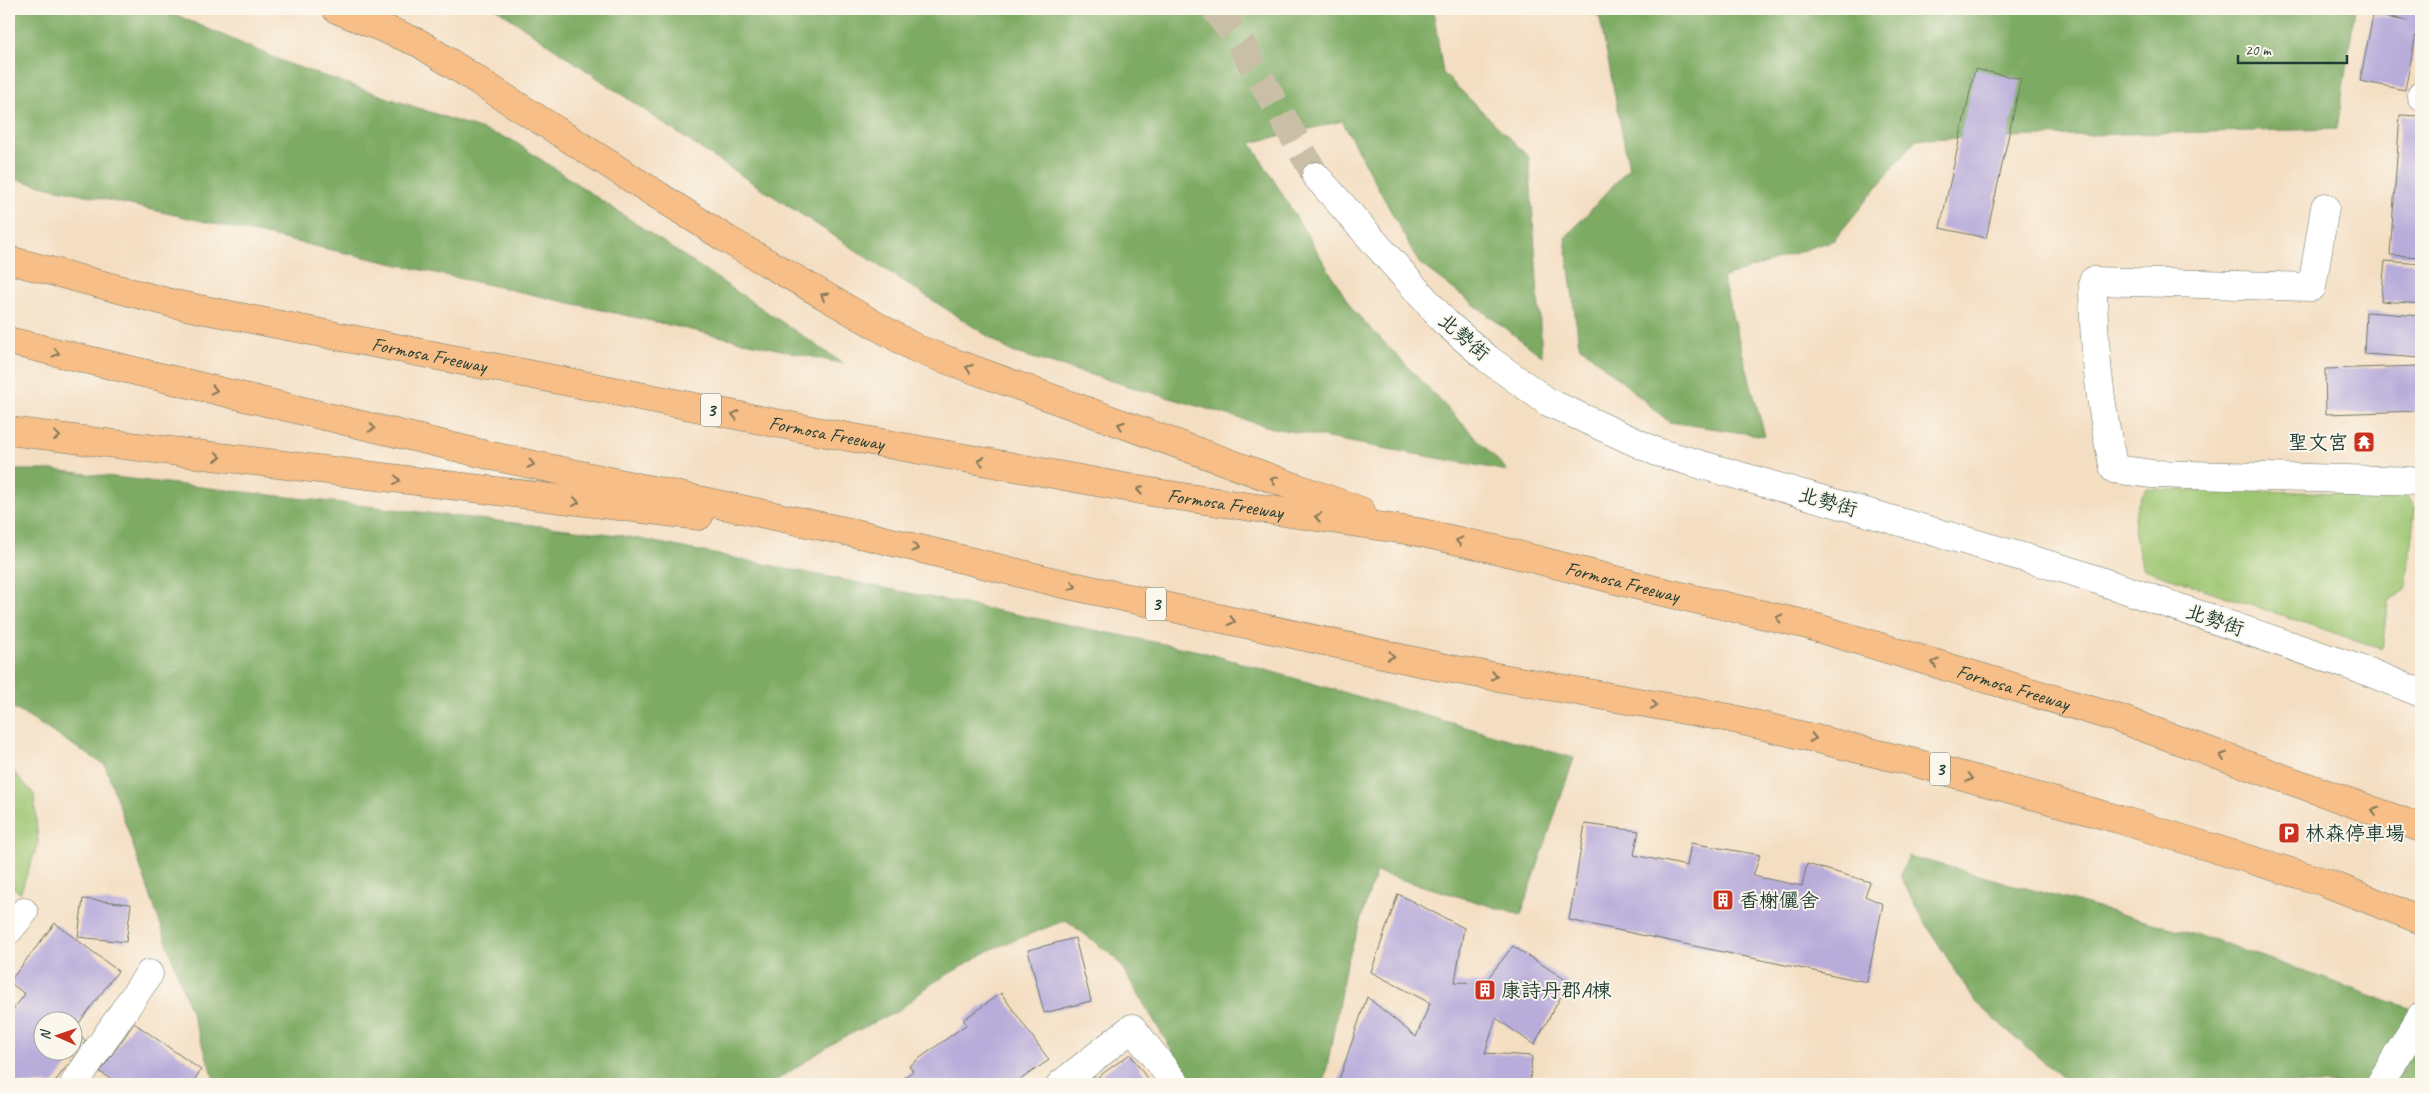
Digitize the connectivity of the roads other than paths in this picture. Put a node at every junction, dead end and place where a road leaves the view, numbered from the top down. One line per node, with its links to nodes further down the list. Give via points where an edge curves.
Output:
1 (336, 9): 8 (highway, one-way to 1, via 917,350 728,240 419,43)
2 (1316, 176): 10 (street, 北勢街, via 1444,322 1548,402 1602,428 1657,452 2071,572 2371,673)
3 (2326, 207): 7 (street, via 2312,287 2093,281 2093,334 2106,434 2114,469 2152,474)
4 (9, 260): 8 (highway, Formosa Freeway / 3, one-way to 4, via 1157,493 816,431 175,304)
5 (9, 342): 9 (highway, 3, one-way to 9, via 492,456)
6 (9, 431): 9 (highway, one-way to 9)
7 (2421, 481)
8 (1418, 532): 11 (highway, Formosa Freeway / 3, one-way to 8, via 2120,719 1860,640)
9 (868, 536): 12 (highway, 3, one-way to 12, via 1055,582 1446,668 1730,718 1916,763 2118,819 2324,882)
10 (2421, 693)
11 (2421, 828)
12 (2421, 920)
13 (149, 974): 15 (street)
14 (2421, 1016): 18 (street)
15 (74, 1084)
16 (1061, 1084): 17 (street, via 1132,1028)
17 (1176, 1084)
18 (2380, 1084)

